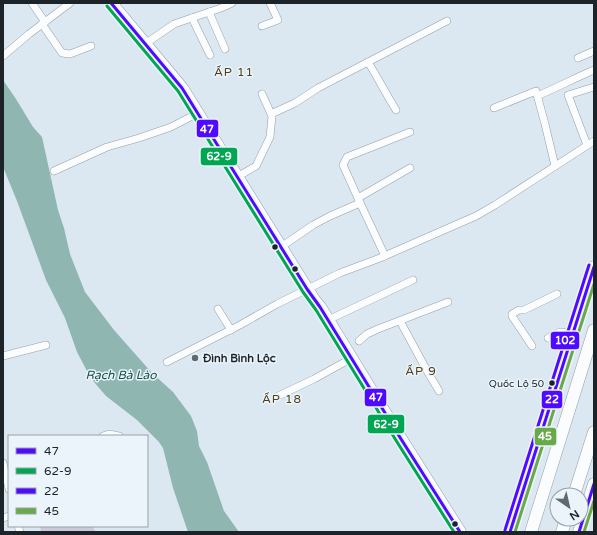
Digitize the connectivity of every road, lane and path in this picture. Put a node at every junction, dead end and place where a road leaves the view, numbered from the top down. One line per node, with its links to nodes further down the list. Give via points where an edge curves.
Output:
1 (32, 3): 9 (street)
2 (70, 3): 9 (street)
3 (112, 3): 11 (main road)
4 (232, 3): 6 (street)
5 (270, 3): 10 (street, via 278,20)
6 (209, 12): 7 (street); 13 (street)
7 (192, 18): 11 (street, via 174,24); 15 (street)
8 (446, 21): 18 (street)
9 (44, 23): 12 (street, via 62,53 70,54); 16 (street)
10 (262, 26)
11 (145, 44): 25 (main road, via 182,88)
12 (91, 46)
13 (225, 50)
14 (594, 51): 17 (street)
15 (210, 55)
16 (3, 56)
17 (578, 58)
18 (368, 62): 24 (street); 26 (street)
19 (594, 70): 22 (street)
20 (594, 87): 29 (street, via 568,95)
21 (262, 94): 26 (street)
22 (537, 96): 23 (street, via 536,91); 30 (street)
23 (494, 108)
24 (396, 110)
25 (198, 113): 32 (street, via 171,127 107,146); 33 (main road)
26 (271, 114): 33 (street, via 270,137 256,166)
27 (410, 132): 34 (street, via 347,157 343,165)
28 (594, 141): 29 (street)
29 (587, 145): 30 (street)
30 (555, 166): 36 (street, via 476,216)
31 (410, 168): 34 (street)
32 (54, 171)
33 (238, 177): 35 (main road)
34 (359, 201): 35 (street, via 313,225); 36 (street)
35 (281, 247): 39 (main road)
36 (385, 256): 39 (street)
37 (594, 267): 47 (main road)
38 (412, 280): 43 (street)
39 (307, 289): 43 (main road); 45 (street)
40 (557, 294): 51 (street, via 512,314)
41 (448, 302): 44 (street)
42 (218, 309): 45 (street)
43 (328, 320): 53 (main road)
44 (400, 321): 49 (street, via 367,334); 55 (street)
45 (231, 330): 54 (street)
46 (594, 330): 64 (main road)
47 (573, 333): 48 (street, via 560,332); 63 (main road)
48 (548, 338)
49 (359, 341)
50 (46, 345): 52 (street)
51 (532, 346)
52 (3, 356)
53 (352, 358): 56 (street); 62 (main road)
54 (167, 362)
55 (439, 391)
56 (276, 397)
57 (594, 432): 61 (main road)
58 (3, 464): 59 (street)
59 (8, 484)
60 (594, 484): 65 (main road)
61 (577, 487)
62 (460, 532)
63 (510, 532)
64 (531, 532)
65 (579, 532)

